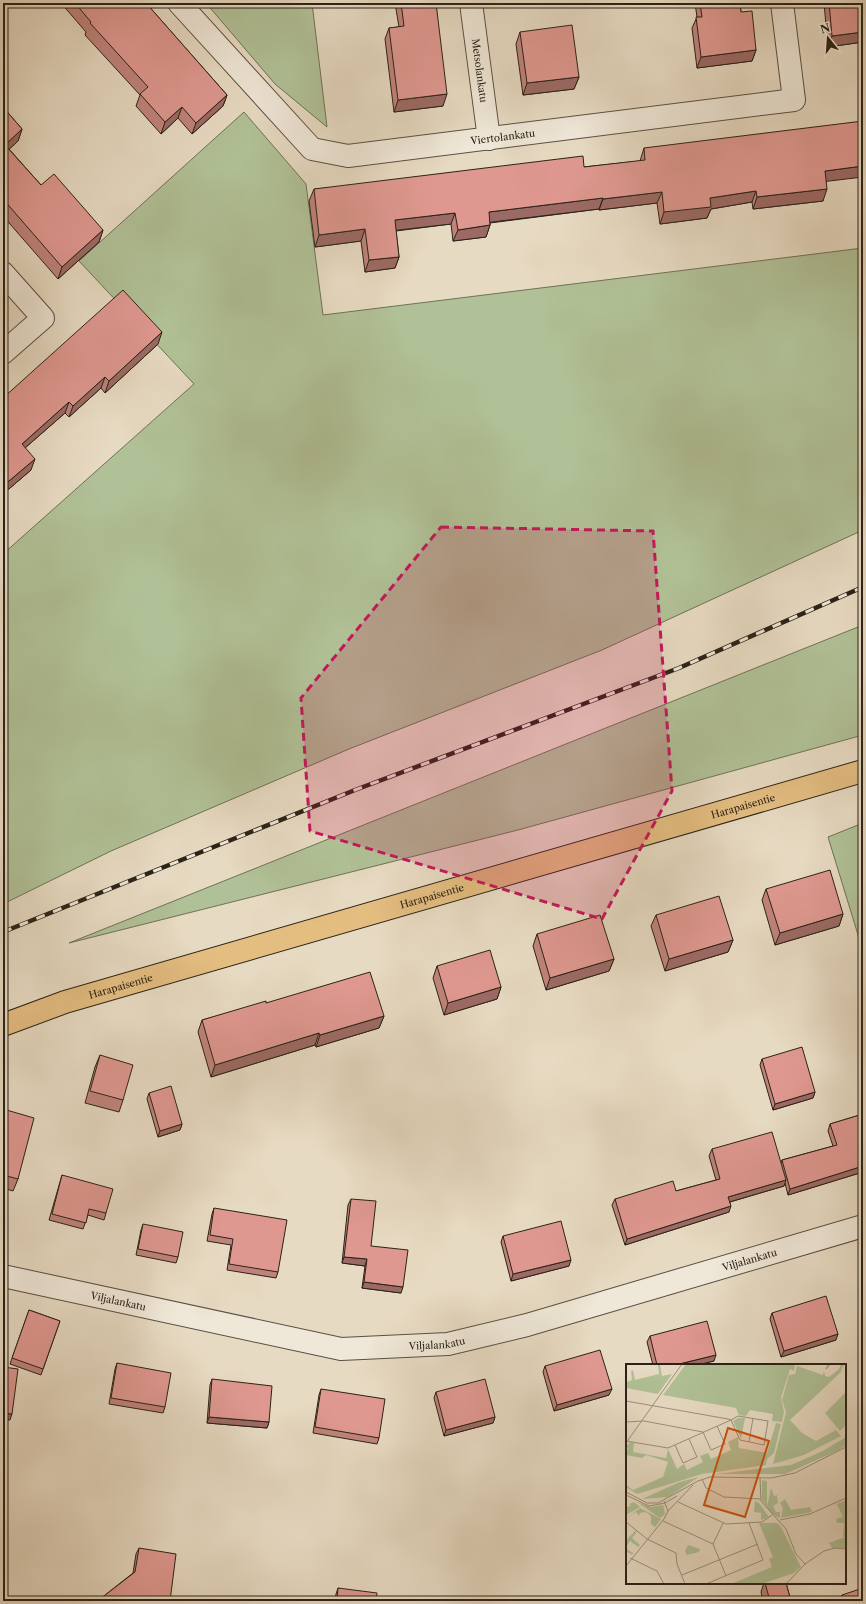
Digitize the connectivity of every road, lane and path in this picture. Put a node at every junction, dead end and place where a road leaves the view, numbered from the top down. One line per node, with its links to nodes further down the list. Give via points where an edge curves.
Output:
1 (178, 3): 4 (street, Viertolankatu, via 312,149 348,156)
2 (472, 3): 4 (street, Metsolankatu)
3 (782, 3): 4 (street, Viertolankatu, via 794,100)
4 (488, 138)
5 (3, 272): 6 (street, via 43,318)
6 (3, 353)
7 (863, 771): 8 (main road, Harapaisentie, via 65,1002)
8 (3, 1025)
9 (863, 1226): 10 (street, Viljalankatu, via 527,1325 448,1344 340,1349)
10 (3, 1276)

